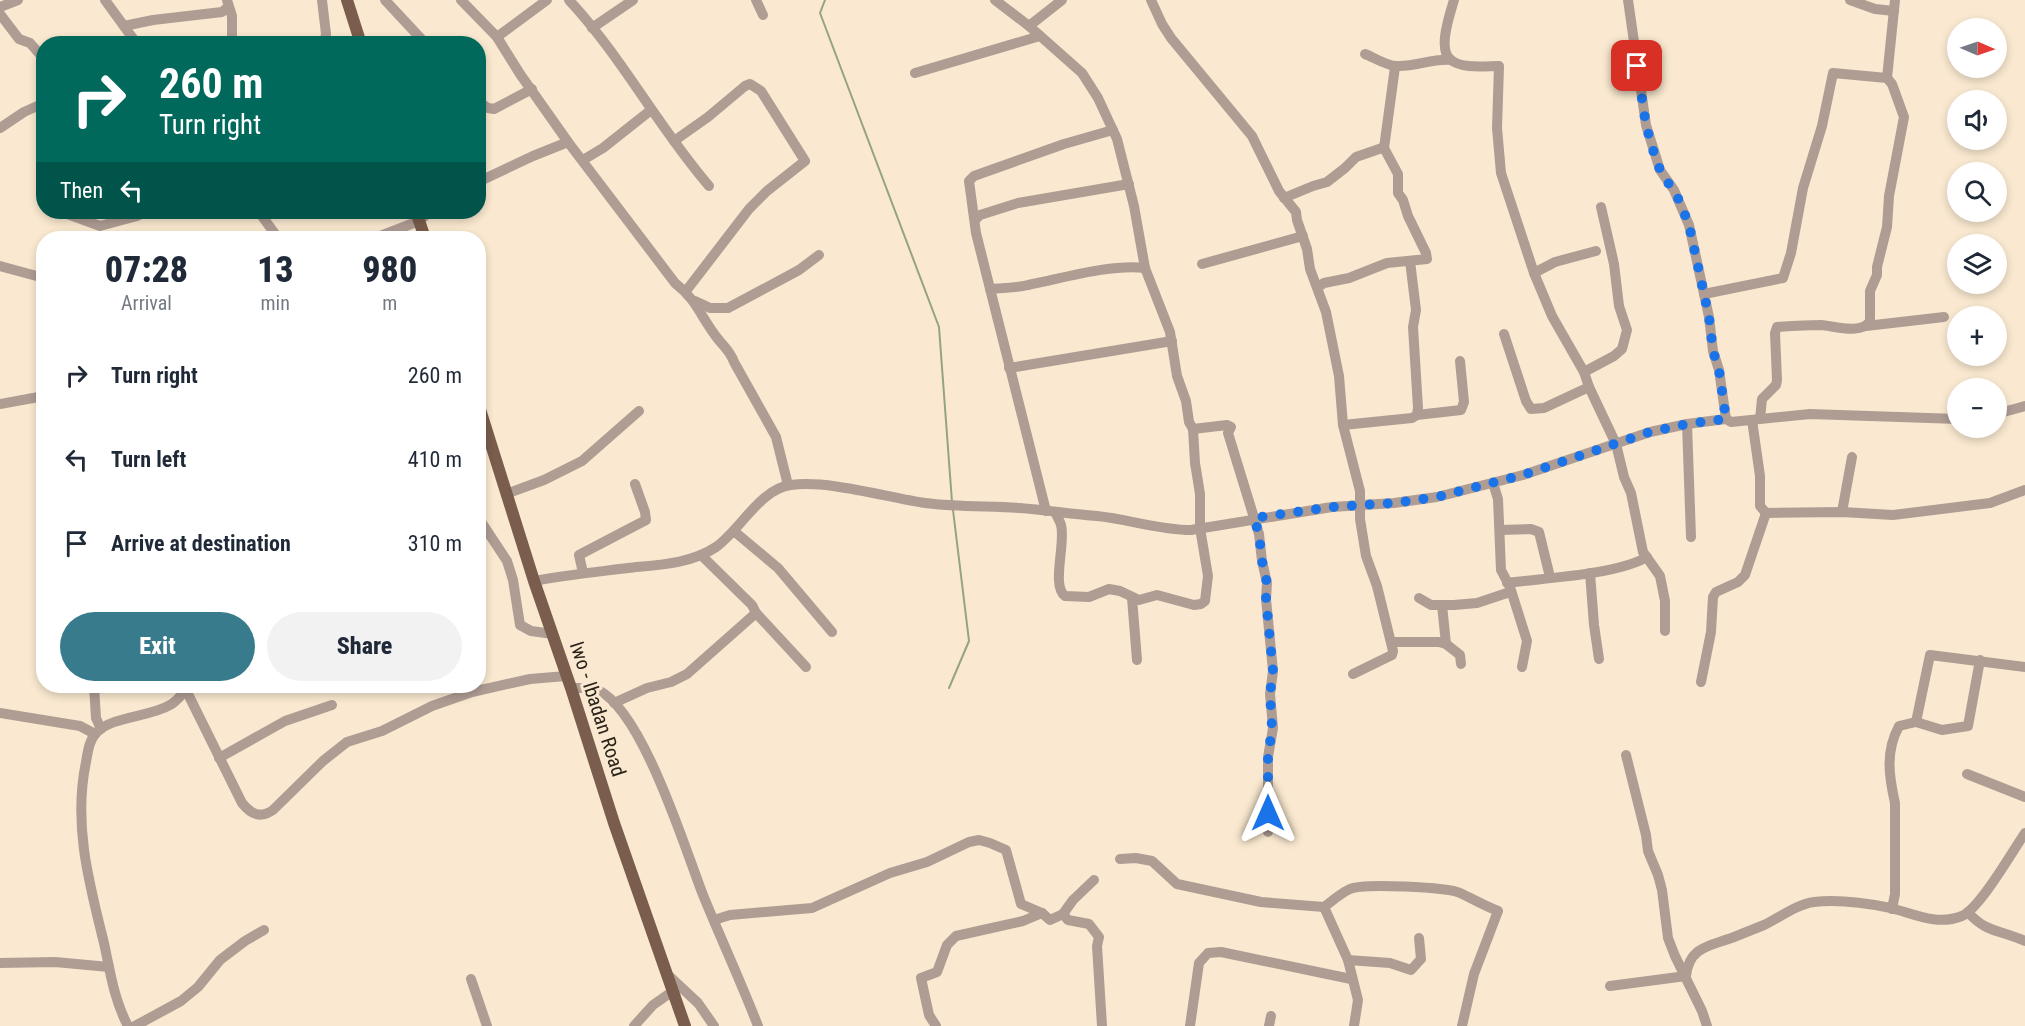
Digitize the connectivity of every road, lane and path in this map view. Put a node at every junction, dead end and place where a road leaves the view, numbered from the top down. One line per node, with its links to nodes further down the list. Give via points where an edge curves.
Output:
1 (18, 0): 19 (street)
2 (105, 0): 22 (street)
3 (322, 0): 27 (street)
4 (347, 0): 28 (main road)
5 (385, 0): 29 (street)
6 (461, 0): 31 (street)
7 (547, 0): 31 (street)
8 (569, 0): 24 (street)
9 (633, 0): 24 (street)
10 (756, 0): 21 (street)
11 (995, 0): 23 (street)
12 (1062, 0): 23 (street)
13 (1151, 0): 51 (street, via 1171,38 1252,136)
14 (1454, 0): 34 (street, via 1444,44)
15 (1628, 0): 70 (street, via 1646,125 1660,170 1674,190 1689,225)
16 (1850, 0): 18 (street, via 1875,9)
17 (228, 4): 22 (street, via 222,12); 26 (street)
18 (1895, 5): 37 (street)
19 (0, 7)
20 (0, 14): 32 (street, via 19,39)
21 (763, 15)
22 (124, 26): 25 (street)
23 (1029, 26): 30 (street)
24 (592, 28): 41 (street)
25 (131, 36)
26 (232, 36)
27 (326, 36)
28 (358, 36)
29 (419, 36)
30 (1040, 36): 36 (street); 43 (street, via 1082,73)
31 (497, 37): 38 (street)
32 (36, 50)
33 (1365, 54): 35 (street)
34 (1451, 60): 35 (street); 65 (street, via 1498,66 1501,173)
35 (1395, 67): 46 (street)
36 (915, 73)
37 (1887, 78): 70 (street, via 1833,73 1783,278); 73 (street, via 1904,117 1877,275 1870,291 1870,321)
38 (532, 89): 40 (street, via 495,109); 45 (street)
39 (36, 107): 42 (street)
40 (486, 107)
41 (651, 110): 44 (street); 47 (street)
42 (0, 128)
43 (1113, 130): 49 (street); 56 (street, via 974,176 969,181)
44 (674, 141): 50 (street); 69 (street, via 750,84 761,91 805,160 749,209)
45 (568, 142): 47 (street); 48 (street)
46 (1384, 148): 51 (street, via 1356,157 1327,182); 61 (street, via 1398,174 1398,193 1426,253 1427,259)
47 (584, 160): 69 (street, via 675,283)
48 (486, 178)
49 (1129, 184): 56 (street, via 1018,203); 64 (street)
50 (709, 186)
51 (1284, 198): 58 (street, via 1296,212)
52 (1601, 207): 78 (street, via 1627,330 1622,349)
53 (81, 219): 54 (street, via 100,226)
54 (126, 219)
55 (411, 219): 57 (street)
56 (975, 220): 68 (street)
57 (388, 231)
58 (1303, 236): 62 (street); 67 (street)
59 (1596, 251): 65 (street, via 1555,262)
60 (819, 255): 71 (street, via 728,308 710,308)
61 (1410, 261): 67 (street, via 1387,263); 85 (street, via 1416,310 1413,327)
62 (1202, 264)
63 (0, 266): 66 (street)
64 (1145, 268): 68 (street); 75 (street)
65 (1534, 273): 78 (street, via 1552,316)
66 (36, 276)
67 (1318, 287): 90 (street, via 1339,376)
68 (990, 289): 77 (street)
69 (686, 291): 71 (street)
70 (1704, 294): 86 (street)
71 (695, 301): 97 (street, via 718,340 730,350 767,419 782,456)
72 (1944, 316): 73 (street)
73 (1866, 326): 88 (street, via 1777,327 1777,380 1762,399)
74 (1504, 334): 79 (street, via 1531,410 1544,408)
75 (1172, 341): 77 (street); 92 (street, via 1177,376)
76 (1460, 361): 85 (street, via 1464,402 1461,410)
77 (1009, 368): 101 (street)
78 (1584, 372): 79 (street)
79 (1588, 387): 93 (street)
80 (36, 397): 81 (street)
81 (0, 404)
82 (2025, 406): 84 (street)
83 (639, 411): 99 (street, via 582,461)
84 (2007, 411)
85 (1417, 415): 90 (street)
86 (1726, 419): 88 (street); 89 (street)
87 (1947, 419): 88 (street, via 1810,414)
88 (1756, 420): 103 (street, via 1760,506)
89 (1687, 424): 93 (street); 109 (street)
90 (1343, 425): 100 (street)
91 (486, 428): 99 (main road, Iwo - Ibadan Road)
92 (1193, 429): 104 (street, via 1231,427 1228,433); 105 (street)
93 (1616, 444): 95 (street); 111 (street)
94 (1852, 457): 102 (street)
95 (1493, 483): 100 (street, via 1426,499); 107 (street)
96 (635, 484): 112 (street, via 646,520 579,555)
97 (788, 485): 101 (street, via 825,486 927,503); 108 (street, via 762,500)
98 (2025, 490): 102 (street, via 1990,503 1947,509 1893,515)
99 (506, 494): 115 (main road, Iwo - Ibadan Road)
100 (1361, 505): 104 (street); 124 (street, via 1366,556)
101 (1050, 512): 105 (street, via 1178,530); 117 (street, via 1061,524 1061,594 1089,597 1110,589)
102 (1842, 512): 103 (street)
103 (1766, 513): 135 (street, via 1745,575 1713,597)
104 (1254, 518): 105 (street); 150 (street, via 1267,583 1273,671)
105 (1200, 528): 117 (street, via 1208,576 1205,601 1194,605 1157,595)
106 (486, 529): 123 (street, via 507,561 520,625)
107 (1500, 530): 114 (street, via 1539,532); 116 (street, via 1501,570)
108 (735, 532): 110 (street); 122 (street, via 778,568)
109 (1691, 537)
110 (701, 555): 112 (street); 120 (street)
111 (1647, 557): 113 (street); 121 (street, via 1660,576)
112 (583, 573): 115 (street)
113 (1590, 573): 114 (street); 126 (street)
114 (1550, 577): 116 (street)
115 (534, 581): 123 (main road, Iwo - Ibadan Road)
116 (1509, 587): 119 (street, via 1477,603); 132 (street, via 1527,641)
117 (1132, 598): 127 (street)
118 (1419, 598): 119 (street, via 1431,605)
119 (1442, 605): 125 (street)
120 (756, 613): 130 (street); 141 (street, via 687,674)
121 (1665, 631)
122 (832, 632)
123 (553, 634): 134 (main road, Iwo - Ibadan Road)
124 (1392, 642): 125 (street); 133 (street, via 1392,655)
125 (1446, 644): 129 (street, via 1460,655)
126 (1599, 658)
127 (1137, 660)
128 (1980, 660): 131 (street); 144 (street, via 1930,655); 144 (street, via 1968,726 1942,730)
129 (1461, 664)
130 (806, 667)
131 (2025, 667)
132 (1522, 668)
133 (1353, 674)
134 (568, 682): 136 (street, via 530,679); 141 (street, via 597,690); 166 (main road, Iwo - Ibadan Road)
135 (1701, 682)
136 (486, 689)
137 (94, 693): 145 (street)
138 (182, 693): 145 (street, via 171,705)
139 (188, 693): 147 (street)
140 (469, 693): 147 (street, via 347,742 266,815 259,816 242,803)
141 (614, 704): 159 (street, via 630,724 666,795)
142 (332, 705): 147 (street, via 270,728)
143 (0, 713): 145 (street)
144 (1916, 722): 155 (street, via 1899,726 1888,756 1895,803)
145 (98, 731): 165 (street, via 88,752 80,799 90,893)
146 (1626, 755): 167 (street, via 1648,851 1662,890 1668,938)
147 (219, 758)
148 (1967, 774): 149 (street)
149 (2025, 797)
150 (1268, 832)
151 (2025, 833): 156 (street)
152 (1120, 860): 154 (street, via 1152,861 1177,884 1261,902)
153 (1094, 880): 158 (street)
154 (1323, 907): 163 (street); 183 (street, via 1352,888 1407,887 1459,892 1498,911 1474,974)
155 (1892, 909): 156 (street, via 1930,919 1960,917); 167 (street, via 1852,901 1812,902 1696,952)
156 (1968, 912): 162 (street, via 1981,926)
157 (1042, 913): 158 (street, via 1050,920); 159 (street, via 1021,904 1006,850 979,840 890,873 812,908 730,915); 179 (street, via 956,936 947,945 937,972 921,978 929,1015)
158 (1063, 914): 180 (street, via 1068,920 1089,924 1098,937)
159 (714, 920): 178 (street)
160 (264, 930): 173 (street, via 220,960 182,1000)
161 (1419, 938): 163 (street, via 1421,959 1410,970 1390,963)
162 (2025, 941)
163 (1348, 960): 168 (street)
164 (0, 963): 165 (street, via 55,962)
165 (109, 967): 172 (street, via 117,1002)
166 (669, 976): 171 (main road, Iwo - Ibadan Road); 177 (street, via 699,1003)
167 (1686, 976): 170 (street); 184 (street)
168 (1351, 979): 181 (street, via 1221,952 1208,953 1199,963); 182 (street, via 1358,1000)
169 (471, 980): 174 (street)
170 (1610, 986)
171 (674, 990): 175 (street); 176 (main road, Iwo - Ibadan Road)
172 (128, 1026)
173 (135, 1026)
174 (488, 1026)
175 (634, 1026)
176 (685, 1026)
177 (714, 1026)
178 (758, 1026)
179 (936, 1026)
180 (1102, 1026)
181 (1190, 1026)
182 (1354, 1026)
183 (1462, 1026)
184 (1707, 1026)

